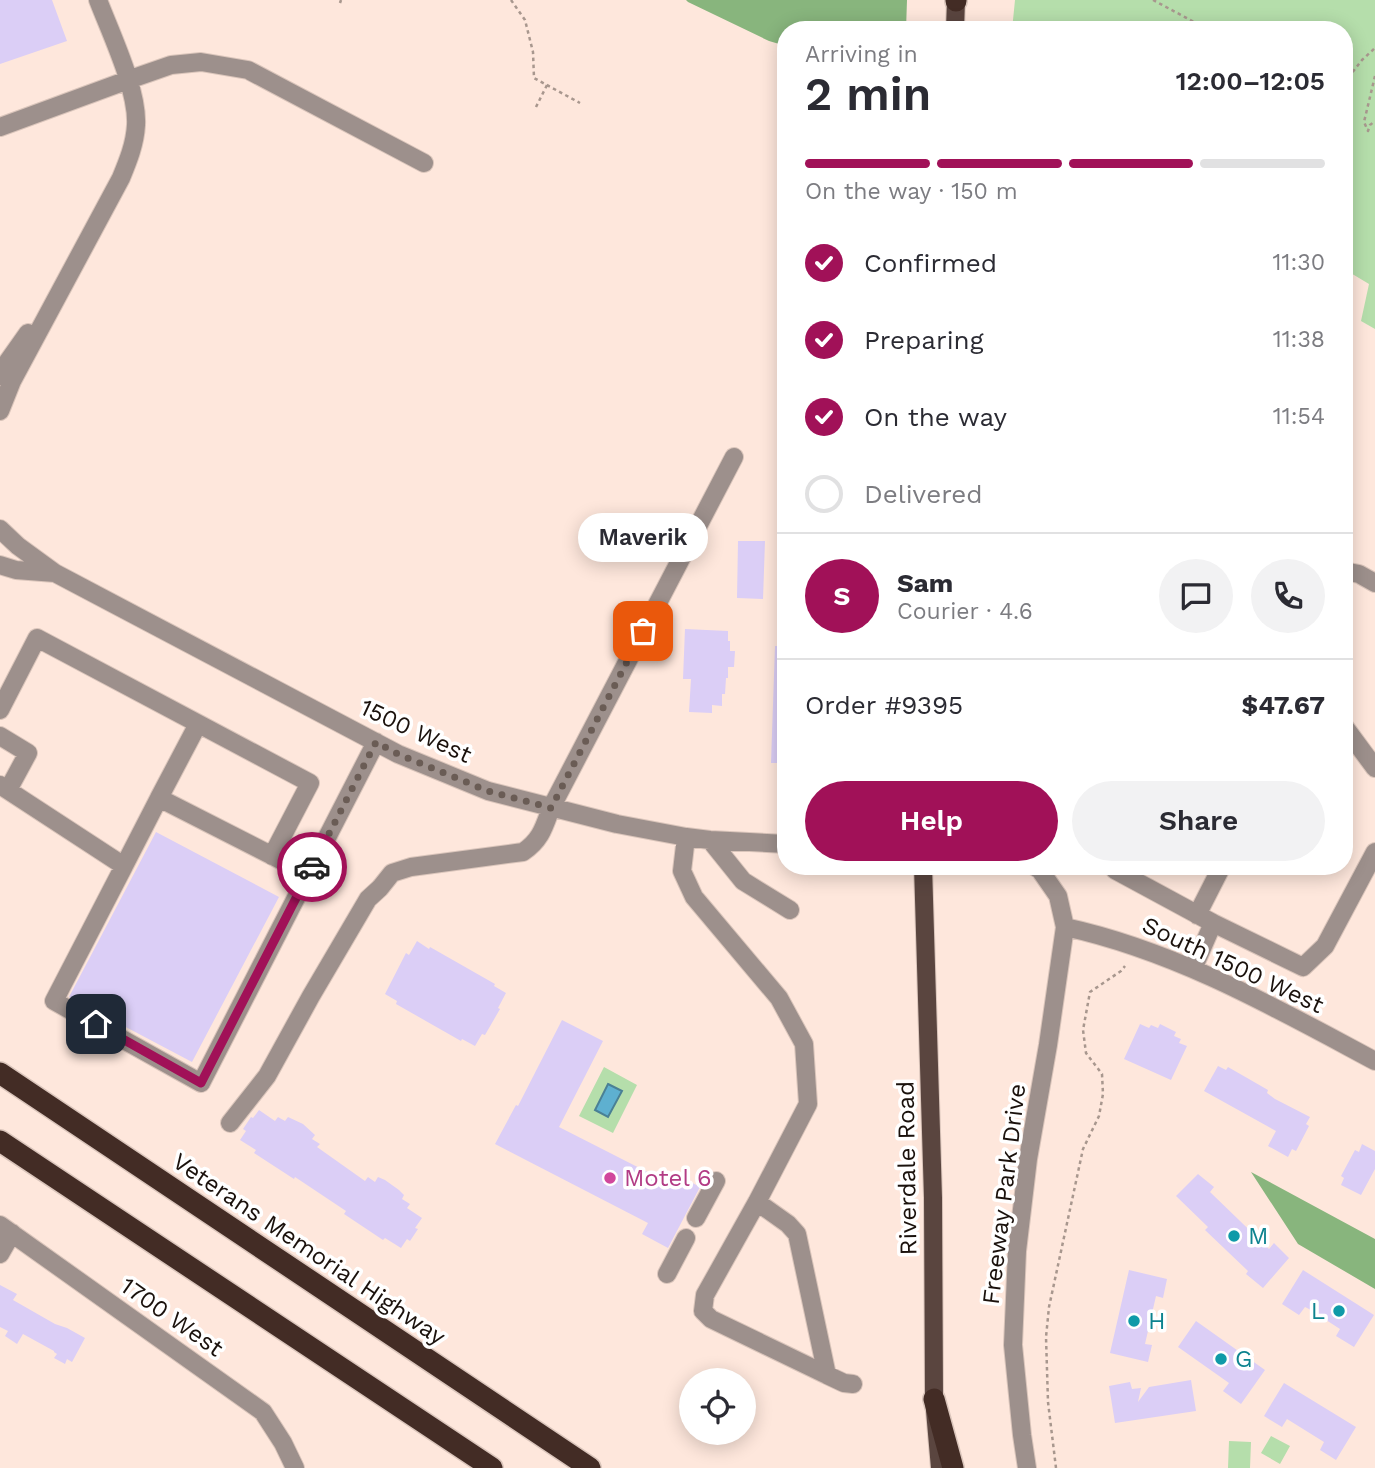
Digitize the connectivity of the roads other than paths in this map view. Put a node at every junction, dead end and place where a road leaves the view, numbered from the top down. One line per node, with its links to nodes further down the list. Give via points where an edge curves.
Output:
1 (98, 0): 4 (street)
2 (956, 0): 3 (main road)
3 (955, 21)
4 (128, 80): 5 (street); 6 (street, via 171,65 201,62 248,70); 7 (street, via 135,106 132,151)
5 (0, 127)
6 (424, 163)
7 (51, 311): 8 (street, via 26,335); 9 (street)
8 (0, 376)
9 (0, 411)
10 (734, 457): 24 (street)
11 (0, 529): 13 (street, 1500 West)
12 (0, 565): 13 (street, 1500 West)
13 (55, 573): 20 (street, 1500 West)
14 (1353, 573): 15 (street)
15 (1375, 583)
16 (0, 710): 17 (street, via 37,638)
17 (198, 724): 23 (street); 29 (street, via 310,783)
18 (0, 736): 22 (street, via 28,753)
19 (1353, 738): 21 (street)
20 (376, 742): 24 (street, 1500 West, via 488,791); 31 (street)
21 (1375, 768)
22 (4, 787): 30 (street)
23 (159, 798): 29 (street); 30 (street)
24 (551, 808): 25 (street, 1500 West); 42 (street, via 534,845 523,852 392,873 369,899 267,1076)
25 (686, 837): 26 (street, 1500 West); 45 (street, via 682,871 694,897 779,998 804,1044 808,1104)
26 (710, 840): 27 (street, 1500 West); 36 (street, via 743,881)
27 (777, 844)
28 (1375, 852): 37 (street, via 1325,946 1303,967)
29 (272, 856): 31 (street)
30 (124, 866): 31 (street, via 54,1001 201,1083)
31 (308, 874)
32 (923, 875): 53 (main road, Riverdale Road)
33 (1043, 875): 38 (street, via 1058,896)
34 (1124, 875): 37 (street)
35 (1219, 875): 37 (street)
36 (790, 910)
37 (1205, 919): 39 (street)
38 (1065, 927): 39 (street, South 1500 West, via 1134,945); 59 (street, Freeway Park Drive, via 1017,1251 1013,1345)
39 (1192, 969): 40 (street, South 1500 West)
40 (1375, 1061)
41 (0, 1073): 56 (highway, Veterans Memorial Highway)
42 (230, 1123)
43 (0, 1141): 55 (highway)
44 (716, 1181): 46 (street)
45 (757, 1202): 51 (street, via 797,1234); 51 (street, via 705,1295 702,1311)
46 (696, 1218)
47 (6, 1229): 49 (street); 54 (street, 1700 West, via 262,1412)
48 (687, 1238): 50 (street)
49 (0, 1254)
50 (667, 1274)
51 (828, 1375): 52 (street)
52 (853, 1384)
53 (934, 1399): 57 (main road, Riverdale Road); 58 (highway)
54 (296, 1468)
55 (492, 1468)
56 (590, 1468)
57 (940, 1468)
58 (953, 1468)
59 (1027, 1468)

